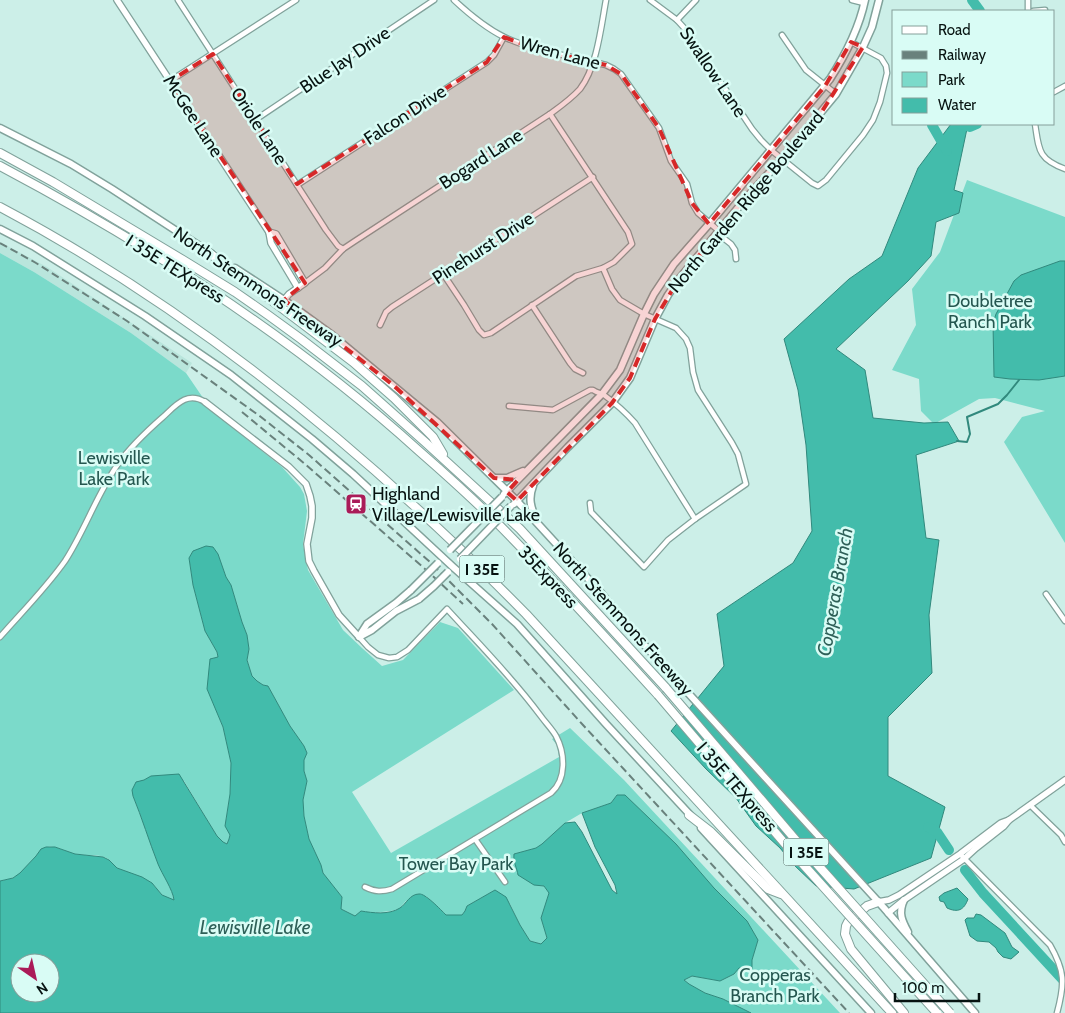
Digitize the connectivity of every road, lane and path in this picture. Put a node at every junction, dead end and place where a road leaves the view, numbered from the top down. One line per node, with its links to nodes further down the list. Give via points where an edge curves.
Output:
1 (117, 0): 19 (street, McGee Lane)
2 (178, 0): 17 (street, Oriole Lane)
3 (296, 0): 17 (street)
4 (434, 0): 23 (street, Blue Jay Drive)
5 (454, 0): 14 (street, Wren Lane)
6 (606, 0): 18 (street, Bogard Lane)
7 (650, 0): 12 (street, Swallow Lane)
8 (696, 0): 12 (street)
9 (852, 0): 11 (street)
10 (879, 0): 16 (main road, North Garden Ridge Boulevard)
11 (865, 1): 15 (main road, North Garden Ridge Boulevard)
12 (677, 20): 26 (street, Swallow Lane, via 752,129)
13 (782, 35): 20 (street, via 806,70)
14 (504, 37): 18 (street, Wren Lane, via 536,49); 32 (street, Falcon Drive, via 487,62)
15 (851, 42): 16 (street); 20 (main road, North Garden Ridge Boulevard)
16 (863, 48): 21 (main road, North Garden Ridge Boulevard); 28 (street, Swallow Lane, via 881,58 887,73 876,113 863,135 818,186)
17 (213, 54): 19 (street); 23 (street, Oriole Lane)
18 (593, 62): 22 (street, Bogard Lane, via 581,87); 34 (street, Wren Lane, via 614,68 628,83 659,128 671,161 687,184 692,203)
19 (170, 81): 37 (street, McGee Lane)
20 (825, 86): 21 (street); 26 (main road, North Garden Ridge Boulevard)
21 (836, 94): 28 (main road, North Garden Ridge Boulevard)
22 (550, 114): 31 (street); 38 (street, Bogard Lane)
23 (255, 120): 32 (street, Oriole Lane)
24 (1035, 125): 30 (street, via 1041,153 1053,165)
25 (0, 128): 39 (main road, North Stemmons Freeway, via 71,164)
26 (771, 150): 28 (street, Swallow Lane); 34 (main road, North Garden Ridge Boulevard)
27 (0, 153): 56 (highway, North Stemmons Freeway / I 35E, via 183,260 268,314 362,386)
28 (782, 158): 36 (main road, North Garden Ridge Boulevard)
29 (0, 166): 51 (highway, I 35E TEXpress, via 188,276 259,323)
30 (1065, 169)
31 (593, 177): 41 (street, via 628,232 632,244); 42 (street, Pinehurst Drive)
32 (297, 185): 38 (street, Oriole Lane, via 330,236)
33 (0, 207): 82 (highway, I 35E, via 87,256 191,325 257,374 378,473 526,614)
34 (710, 223): 36 (street, Wren Lane); 47 (main road, North Garden Ridge Boulevard, via 674,264)
35 (0, 229): 65 (main road, via 101,288 231,375 332,456)
36 (719, 231): 40 (street, Wren Lane, via 735,250); 48 (main road, North Garden Ridge Boulevard, via 679,280)
37 (269, 232): 43 (street, McGee Lane, via 276,234); 44 (street, McGee Lane, via 270,243)
38 (344, 250): 43 (street, Bogard Lane)
39 (208, 252): 45 (main road, North Stemmons Freeway); 56 (highway, via 360,368 433,437)
40 (736, 259)
41 (603, 268): 46 (street, via 576,276); 47 (street, via 615,295)
42 (444, 274): 46 (street, via 484,335); 49 (street, Pinehurst Drive, via 392,307)
43 (305, 283): 44 (street)
44 (298, 288): 45 (street)
45 (284, 300): 58 (main road, North Stemmons Freeway, via 408,397)
46 (532, 305): 50 (street, via 570,364)
47 (644, 314): 48 (street); 52 (main road, North Garden Ridge Boulevard, via 620,370)
48 (655, 319): 54 (main road, North Garden Ridge Boulevard, via 630,378); 63 (street, via 676,328 686,339 698,390 738,454 746,484)
49 (380, 325)
50 (583, 373)
51 (342, 386): 71 (highway, 35Express, via 419,450 509,535)
52 (602, 394): 54 (street); 55 (street, via 590,390 553,410); 57 (main road, North Garden Ridge Boulevard)
53 (205, 402): 69 (street, via 193,397 184,399 136,442 110,476 64,562); 70 (street, via 306,484 312,506 307,544 309,561 339,615)
54 (612, 403): 59 (main road, North Garden Ridge Boulevard); 63 (street, via 635,423)
55 (509, 406)
56 (448, 462): 91 (highway, North Stemmons Freeway / I 35E, bridge, via 520,529 666,688)
57 (529, 469): 58 (main road, via 507,478); 60 (main road, North Garden Ridge Boulevard)
58 (494, 478): 60 (main road, North Stemmons Freeway)
59 (536, 481): 61 (main road, North Garden Ridge Boulevard); 64 (main road, via 530,503)
60 (507, 492): 61 (main road, North Stemmons Freeway); 65 (main road, North Garden Ridge Boulevard, bridge)
61 (517, 501): 64 (main road, North Stemmons Freeway); 66 (main road, North Garden Ridge Boulevard, bridge)
62 (590, 503): 63 (street, via 591,512 644,567 668,540)
63 (695, 519)
64 (537, 523): 84 (main road, North Stemmons Freeway)
65 (440, 560): 66 (main road); 70 (main road, North Garden Ridge Boulevard, bridge, via 411,590 367,624)
66 (450, 570): 70 (main road, North Garden Ridge Boulevard, bridge, via 419,598); 74 (main road, via 517,624)
67 (1046, 594): 68 (street)
68 (1065, 621)
69 (0, 637)
70 (358, 637): 76 (street, via 378,655 396,657 408,650 447,609 556,736 563,756 556,788)
71 (658, 695): 90 (highway, I 35E TEXpress, bridge, via 792,852)
72 (1065, 780): 73 (street)
73 (1030, 805): 75 (street); 77 (street)
74 (690, 815): 82 (highway, via 768,889); 87 (main road)
75 (1009, 820): 78 (street); 79 (street)
76 (476, 839): 80 (street); 81 (street, via 392,889 381,892)
77 (1065, 842)
78 (960, 854): 79 (street); 84 (street, via 898,895)
79 (964, 859): 83 (street); 93 (street, via 1056,953 1065,976)
80 (505, 882)
81 (365, 887)
82 (782, 894): 88 (highway, I 35E)
83 (904, 900): 85 (street); 86 (main road, via 900,913)
84 (878, 902): 85 (main road, North Stemmons Freeway); 89 (highway, via 867,906 848,922 845,934 851,949)
85 (888, 913): 86 (main road, North Stemmons Freeway)
86 (911, 940): 92 (main road, North Stemmons Freeway)
87 (871, 1013)
88 (892, 1013)
89 (904, 1013)
90 (937, 1013)
91 (950, 1013)
92 (975, 1013)
93 (1057, 1013)

